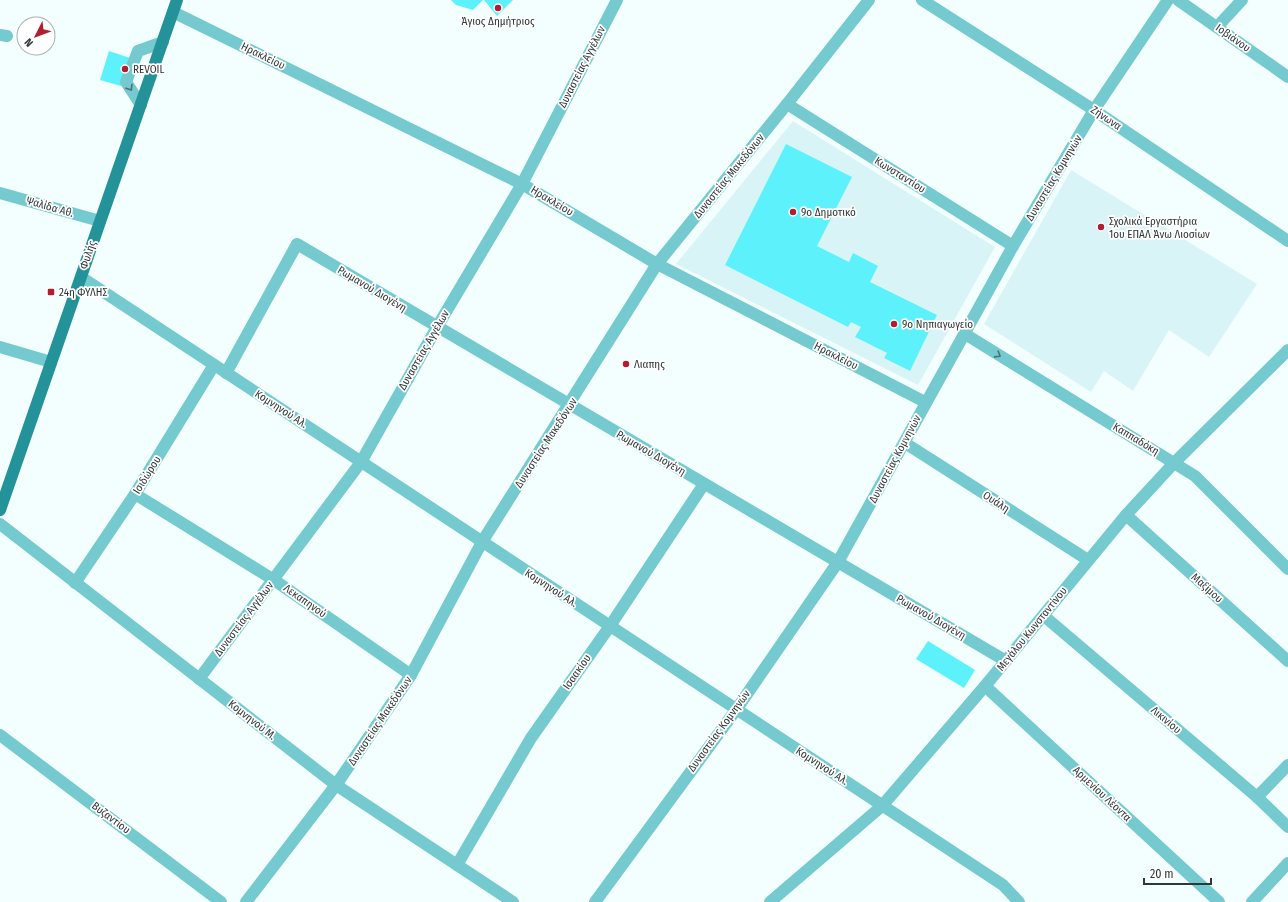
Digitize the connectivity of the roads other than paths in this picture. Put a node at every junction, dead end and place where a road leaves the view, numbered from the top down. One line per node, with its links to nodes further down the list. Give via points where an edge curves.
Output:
1 (617, 0): 14 (street, Δυναστείας Αγγέλων)
2 (869, 0): 11 (street, Δυναστείας Μακεδόνων)
3 (922, 0): 13 (street, Ζήνωνα)
4 (1168, 0): 13 (street, Δυναστείας Κομνηνών)
5 (1178, 0): 8 (street, Ιοβιάνου)
6 (1242, 0): 8 (street)
7 (175, 6): 9 (main road, Φυλής); 14 (street, Ηρακλείου)
8 (1217, 27): 10 (street, Ιοβιάνου)
9 (163, 42): 12 (main road, Φυλής); 12 (street, one-way to 12, via 138,51 126,82)
10 (1288, 77)
11 (787, 104): 18 (street, Κωνσταντίου); 19 (street, Δυναστείας Μακεδόνων)
12 (141, 105): 16 (main road, Φυλής)
13 (1094, 110): 17 (street, Ζήνωνα); 18 (street, Δυναστείας Κομνηνών)
14 (522, 184): 19 (street, Ηρακλείου); 21 (street, Δυναστείας Αγγέλων)
15 (0, 193): 16 (street, Ψαλίδα Αθ.)
16 (100, 221): 20 (main road, Φυλής)
17 (1288, 241)
18 (1013, 246): 22 (street, Δυναστείας Κομνηνών)
19 (657, 264): 28 (street, Ηρακλείου); 29 (street, Δυναστείας Μακεδόνων)
20 (81, 277): 25 (main road, Φυλής); 26 (street, Κομνηνού Αλ.)
21 (436, 327): 27 (street, Ρωμανού Διογένη, via 297,244); 29 (street, Ρωμανού Διογένη); 31 (street, Δυναστείας Αγγέλων)
22 (965, 334): 28 (street, Δυναστείας Κομνηνών); 32 (street, Καππαδόκη, one-way to 32)
23 (0, 347): 25 (street)
24 (1288, 350): 32 (street, Μεγάλου Κωνσταντίνου)
25 (51, 362): 35 (main road, Φυλής)
26 (214, 365): 27 (street, Κομνηνού Αλ.); 34 (street, Ισιδώρου)
27 (226, 373): 31 (street, Κομνηνού Αλ.)
28 (925, 402): 30 (street, Δυναστείας Κομνηνών)
29 (570, 405): 33 (street, Ρωμανού Διογένη); 38 (street, Δυναστείας Μακεδόνων)
30 (905, 443): 39 (street, Ουάλη); 40 (street, Δυναστείας Κομνηνών)
31 (361, 462): 38 (street, Κομνηνού Αλ.); 42 (street, Δυναστείας Αγγέλων)
32 (1174, 462): 36 (street, Μεγάλου Κωνσταντίνου); 41 (street, Καππαδόκη, via 1203,482)
33 (704, 484): 40 (street, Ρωμανού Διογένη); 45 (street, Ισαακίου)
34 (135, 494): 42 (street, Λεκαπηνού); 43 (street, Ισιδώρου)
35 (0, 510)
36 (1126, 515): 39 (street, Μεγάλου Κωνσταντίνου); 47 (street, Μαξίμου)
37 (0, 524): 43 (street, Κομνηνού Μ.)
38 (482, 542): 45 (street, Κομνηνού Αλ.); 48 (street, Δυναστείας Μακεδόνων)
39 (1088, 560): 44 (street, Μεγάλου Κωνσταντίνου)
40 (838, 562): 46 (street, Ρωμανού Διογένη); 51 (street, Δυναστείας Κομνηνών)
41 (1288, 569)
42 (274, 580): 48 (street, Λεκαπηνού); 49 (street, Δυναστείας Αγγέλων)
43 (75, 583): 49 (street, Κομνηνού Μ.)
44 (1044, 616): 46 (street, Μεγάλου Κωνσταντίνου); 55 (street, Λικινίου)
45 (610, 626): 51 (street, Κομνηνού Αλ.); 59 (street, Ισαακίου, via 531,738)
46 (1006, 661): 50 (street, Μεγάλου Κωνσταντίνου)
47 (1288, 661)
48 (411, 675): 54 (street, Δυναστείας Μακεδόνων)
49 (199, 679): 54 (street, Κομνηνού Μ.)
50 (985, 686): 56 (street, Μεγάλου Κωνσταντίνου); 66 (street, Αρμενίου Λέοντα)
51 (736, 710): 56 (street, Κομνηνού Αλ.); 64 (street, Δυναστείας Κομνηνών)
52 (0, 735): 61 (street, Βυζαντίου)
53 (1288, 765): 55 (street)
54 (336, 785): 59 (street, Κομνηνού Μ.); 62 (street, Δυναστείας Μακεδόνων)
55 (1257, 797): 57 (street, Λικινίου)
56 (882, 806): 60 (street, Μεγάλου Κωνσταντίνου); 65 (street, Κομνηνού Αλ., via 1003,885)
57 (1288, 827)
58 (1288, 863): 67 (street)
59 (457, 865): 63 (street, Κομνηνού Μ.)
60 (774, 901)
61 (221, 902)
62 (246, 902)
63 (513, 902)
64 (595, 902)
65 (1019, 902)
66 (1219, 902)
67 (1252, 902)

